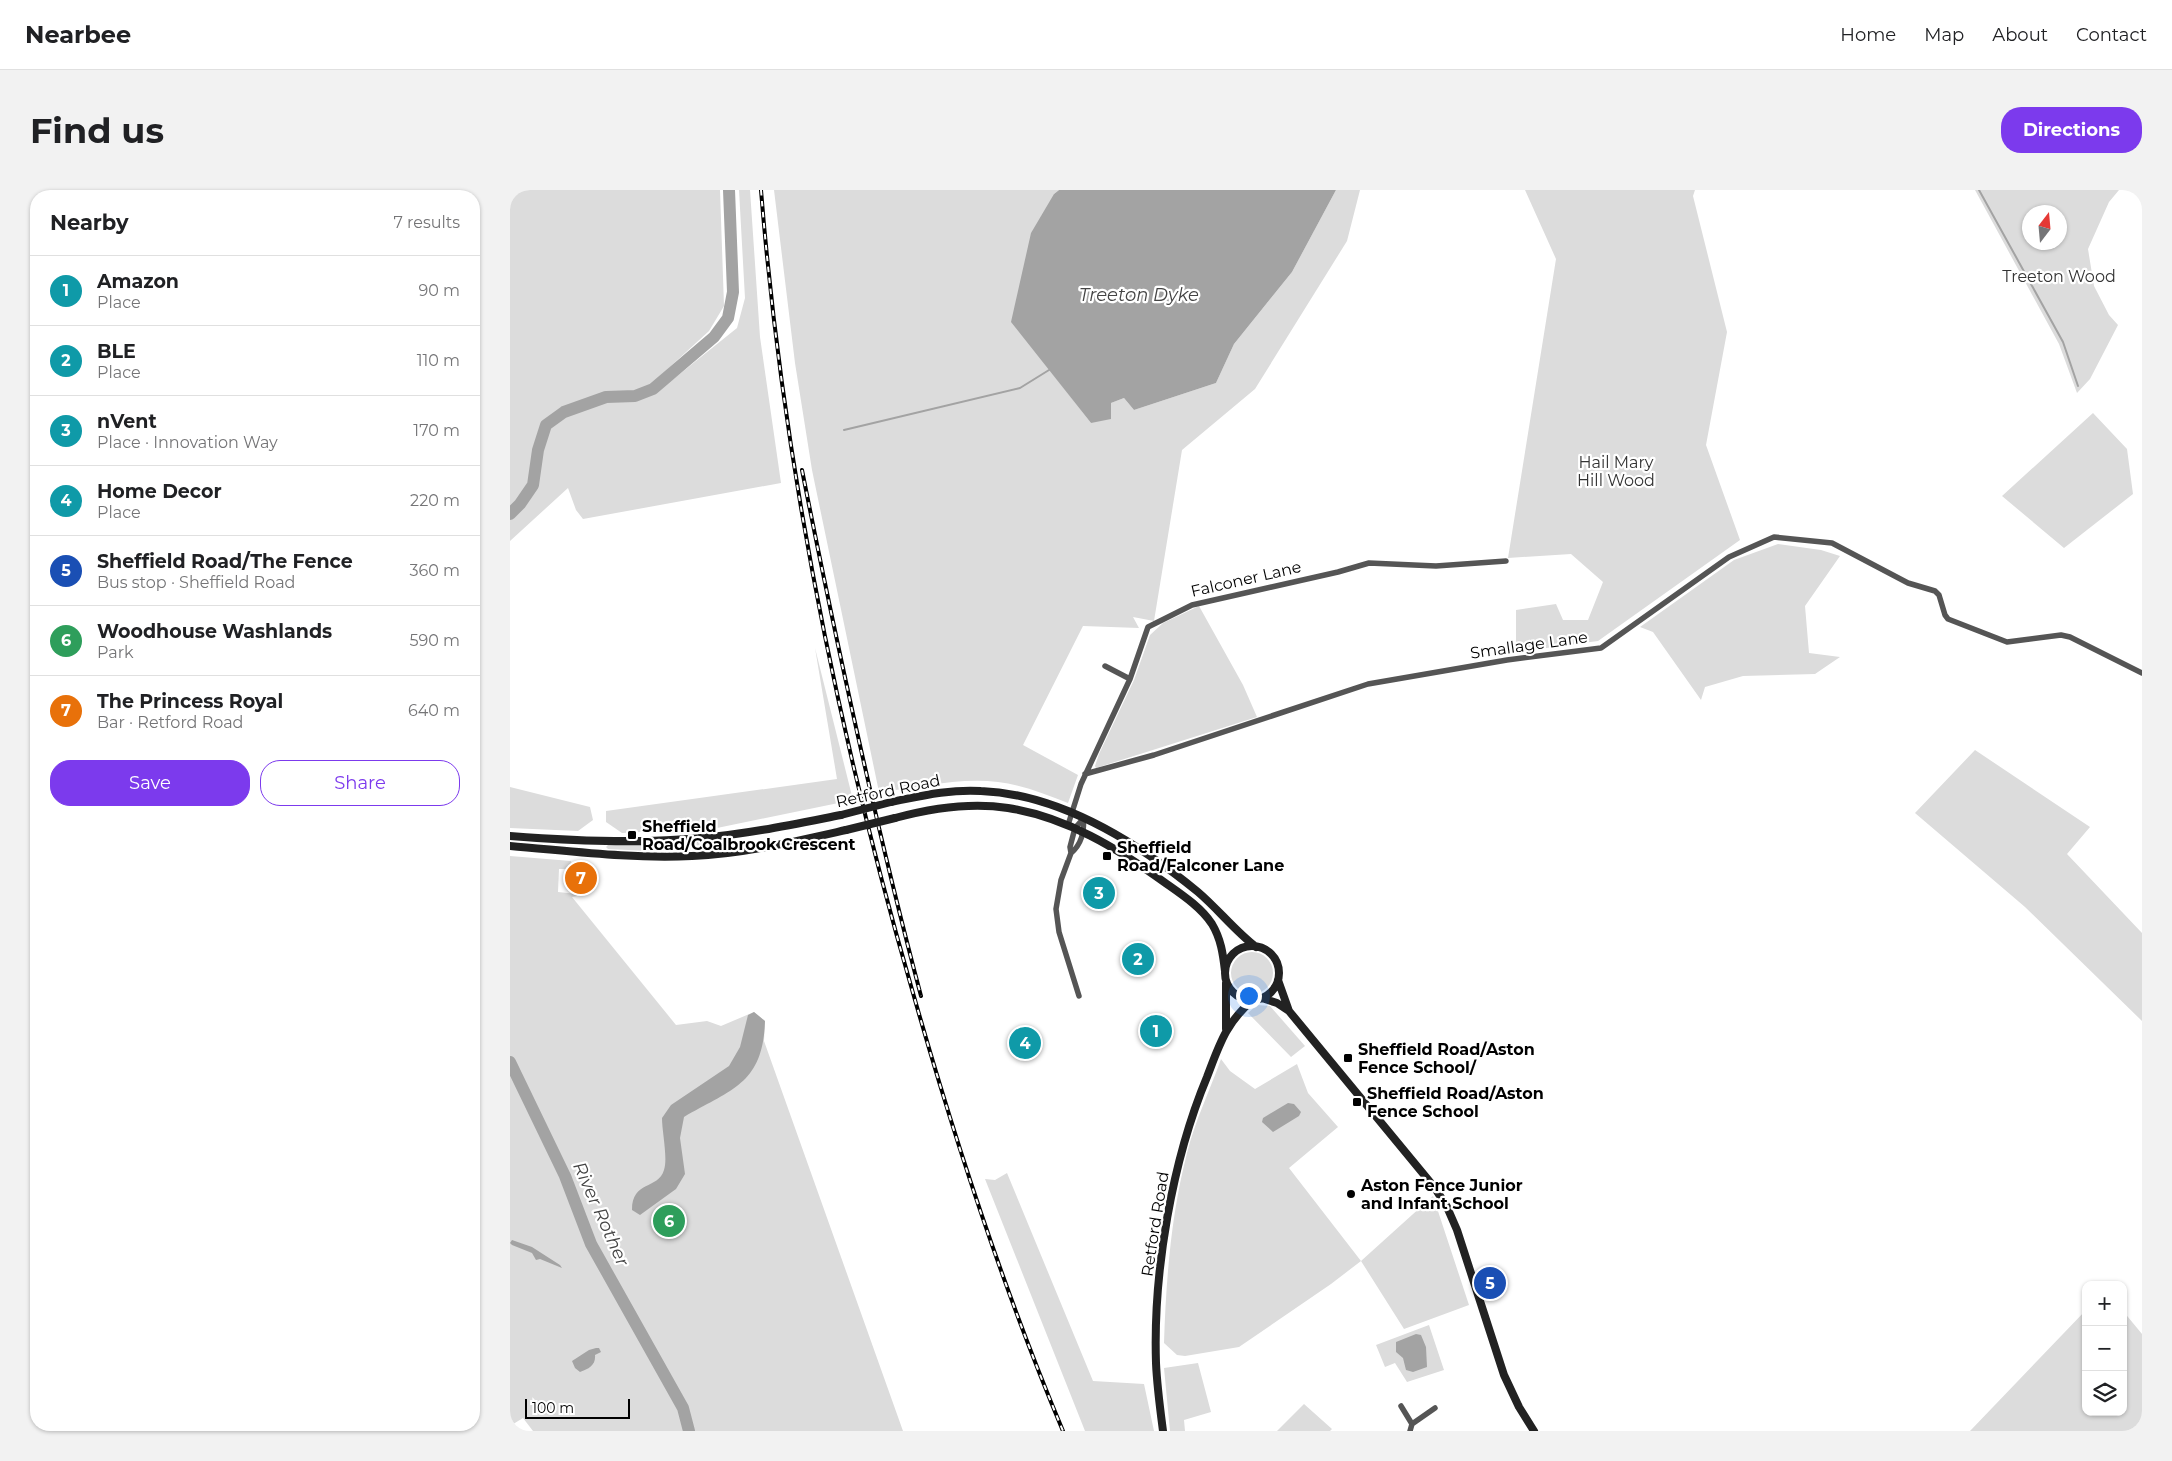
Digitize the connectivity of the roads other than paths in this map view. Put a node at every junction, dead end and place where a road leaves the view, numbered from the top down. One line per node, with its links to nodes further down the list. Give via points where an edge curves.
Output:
1 (1506, 561): 4 (street, Falconer Lane, via 1436,566 1368,563 1192,605 1146,629)
2 (1104, 666): 4 (street)
3 (2142, 673): 5 (street, Smallage Lane, via 2070,637 2061,635 2007,642 1948,620 1935,591 1908,583 1832,543 1774,537 1729,556 1601,648 1368,684)
4 (1130, 679): 5 (street, Falconer Lane)
5 (1085, 774): 6 (street, Falconer Lane)
6 (1072, 813): 7 (main road, Retford Road); 8 (street, Falconer Lane); 10 (main road, Retford Road, bridge, via 1021,796 989,791 932,793 841,814 700,838 586,841)
7 (1084, 819): 8 (street); 9 (street); 13 (main road, Retford Road, via 1142,851 1173,873)
8 (1071, 826): 9 (main road, Retford Road); 11 (main road, Retford Road, bridge, via 1032,813 987,805 942,808 791,842 693,856 603,855); 12 (street, Falconer Lane)
9 (1084, 832): 12 (street); 14 (main road, Retford Road, via 1141,866 1200,910 1219,937)
10 (510, 836)
11 (510, 846)
12 (1071, 853): 17 (street, via 1061,880 1056,909 1059,932)
13 (1256, 947): 14 (main road, via 1235,952); 15 (main road, via 1274,958)
14 (1225, 971): 16 (main road)
15 (1278, 980): 18 (main road, via 1269,994); 20 (main road)
16 (1226, 981): 19 (main road, via 1239,997); 21 (main road, Retford Road)
17 (1079, 996)
18 (1262, 998): 19 (main road); 20 (main road)
19 (1253, 1000): 21 (main road, Retford Road)
20 (1288, 1011): 27 (main road, via 1436,1188 1457,1230 1504,1375)
21 (1226, 1030): 25 (main road, Retford Road, via 1200,1092 1171,1193 1159,1280 1156,1363)
22 (1401, 1406): 24 (street)
23 (1435, 1408): 24 (street)
24 (1412, 1424): 26 (street)
25 (1163, 1431)
26 (1410, 1431)
27 (1534, 1431)

